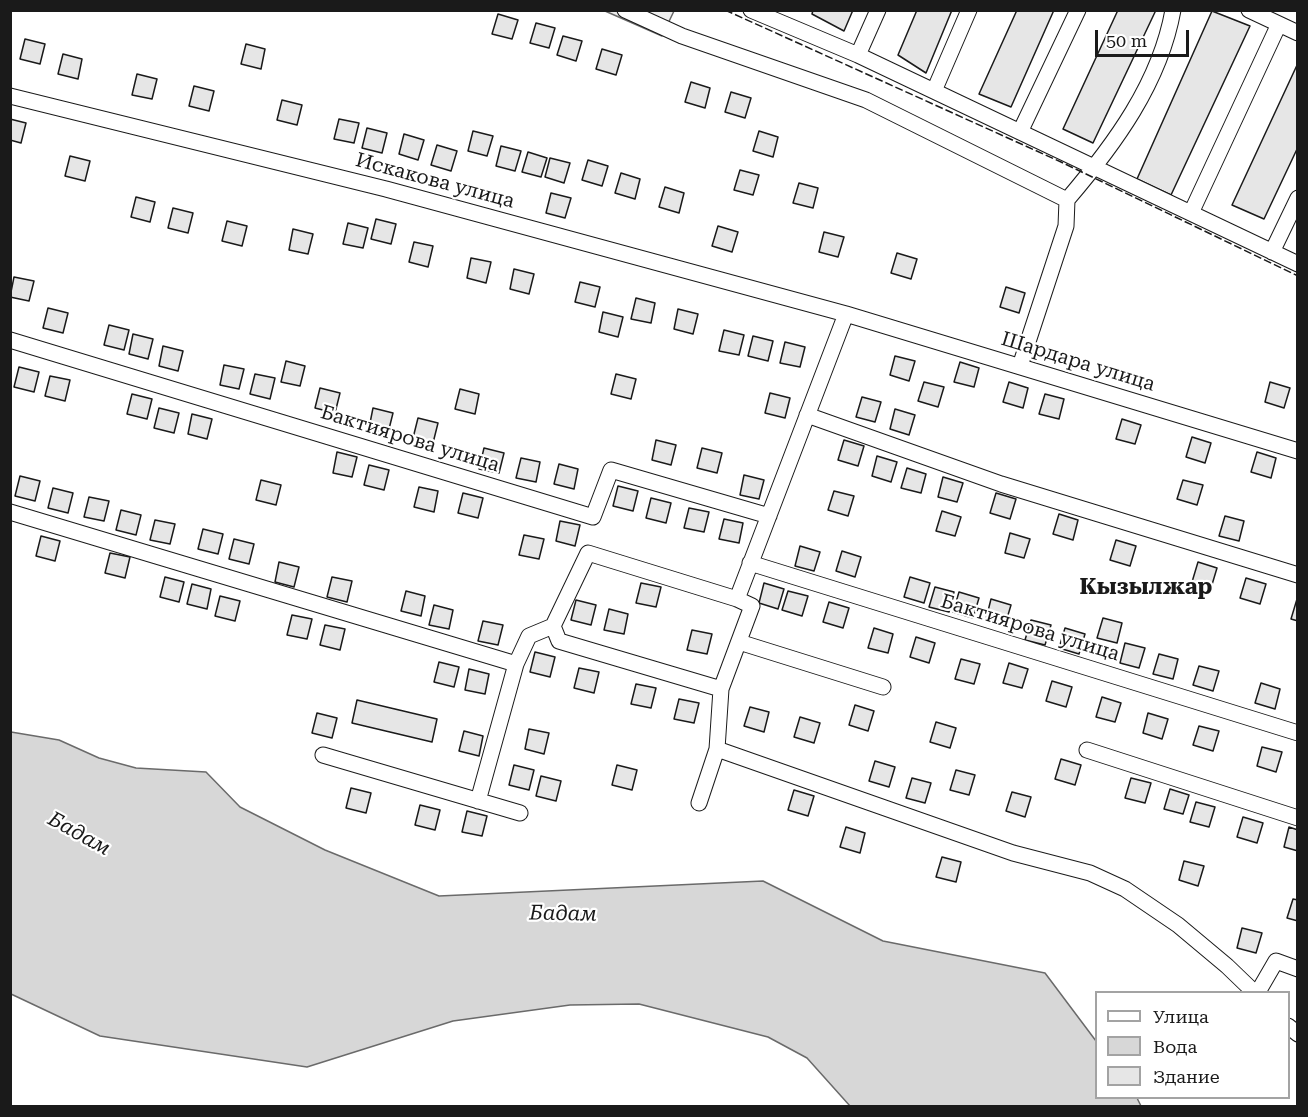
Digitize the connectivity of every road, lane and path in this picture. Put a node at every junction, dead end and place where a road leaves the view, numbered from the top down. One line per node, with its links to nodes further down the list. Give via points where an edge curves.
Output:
1 (625, 10): 16 (street, via 682,36 866,100)
2 (751, 10): 10 (street)
3 (878, 10): 10 (street)
4 (969, 10): 11 (street)
5 (1078, 10): 13 (street)
6 (1173, 10): 14 (street, via 1160,62)
7 (1249, 10): 8 (street)
8 (1279, 24): 9 (street); 17 (street)
9 (1298, 33)
10 (858, 55): 11 (street)
11 (934, 91): 13 (street)
12 (10, 96): 20 (street, Искакова улица, via 386,189)
13 (1020, 132): 14 (street)
14 (1095, 168): 16 (street); 17 (street)
15 (1298, 198): 18 (street)
16 (1067, 200): 22 (street, via 1066,226)
17 (1191, 213): 18 (street)
18 (1272, 252): 19 (street)
19 (1298, 264)
20 (846, 314): 22 (street, Шардара улица); 23 (street)
21 (10, 340): 26 (street, Бактиярова улица, via 593,517 611,470)
22 (1020, 366): 24 (street, Шардара улица)
23 (807, 415): 26 (street); 28 (street, via 1001,484)
24 (1298, 451)
25 (10, 512): 32 (street)
26 (769, 516): 27 (street)
27 (750, 563): 29 (street); 35 (street, Бактиярова улица)
28 (1298, 575)
29 (737, 599): 30 (street, via 588,553); 31 (street, via 752,606)
30 (553, 626): 32 (street, via 529,636); 34 (street, via 559,641)
31 (739, 642): 33 (street); 34 (street)
32 (516, 664): 39 (street)
33 (883, 687)
34 (721, 689): 36 (street)
35 (1298, 733)
36 (717, 749): 40 (street); 44 (street, via 1013,853 1090,873 1125,889 1178,925)
37 (1087, 750): 42 (street)
38 (323, 755): 39 (street)
39 (478, 801): 41 (street)
40 (699, 803)
41 (520, 813)
42 (1298, 818)
43 (1298, 969): 45 (street, via 1276,961)
44 (1254, 991)
45 (1257, 991)

